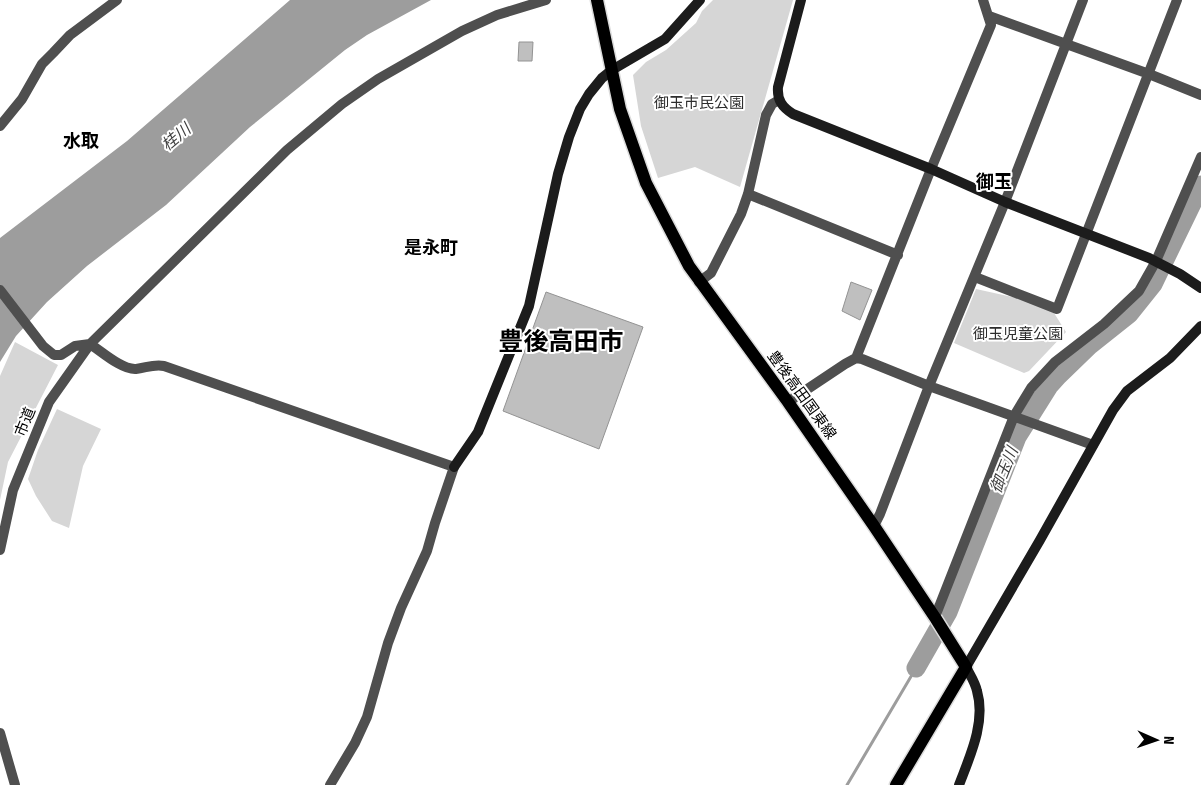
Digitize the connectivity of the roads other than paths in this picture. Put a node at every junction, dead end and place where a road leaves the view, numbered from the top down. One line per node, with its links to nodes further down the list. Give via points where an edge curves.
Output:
1 (117, 0): 15 (street, via 53,52)
2 (546, 0): 28 (street, 市道, via 462,31 378,79 342,104 287,150)
3 (597, 0): 11 (main road, 豊後高田国東線)
4 (700, 0): 11 (street, via 665,39)
5 (802, 0): 14 (street, via 779,78)
6 (983, 0): 9 (street)
7 (1083, 0): 10 (street)
8 (1177, 0): 12 (street)
9 (988, 16): 10 (street); 17 (street, via 991,25)
10 (1066, 44): 12 (street); 19 (street)
11 (612, 70): 24 (main road, 豊後高田国東線, via 620,109 646,184); 34 (street, via 589,94 569,137 529,306 478,432)
12 (1149, 74): 13 (street); 20 (street)
13 (1201, 95)
14 (779, 100): 17 (street, via 793,114); 18 (street, via 772,104 766,115)
15 (0, 126)
16 (1201, 157): 22 (street)
17 (931, 169): 19 (street); 21 (street)
18 (748, 194): 21 (street); 24 (street, via 711,272)
19 (1005, 202): 20 (street); 23 (street)
20 (1087, 234): 22 (street); 23 (street, via 1057,309)
21 (898, 255): 29 (street)
22 (1156, 261): 25 (street); 32 (street, via 1139,291 1104,324 1055,362 1031,388)
23 (974, 277): 30 (street)
24 (699, 282): 31 (main road, 豊後高田国東線)
25 (1201, 288)
26 (0, 290): 28 (street, via 43,346 54,355 61,355 74,346)
27 (1201, 326): 33 (street, via 1170,358 1127,391)
28 (90, 344): 34 (street, via 129,369 154,364 164,366); 36 (street, 市道, via 49,402 13,490)
29 (856, 358): 30 (street); 31 (street)
30 (929, 386): 32 (street); 35 (street)
31 (788, 402): 35 (main road, 豊後高田国東線)
32 (1014, 416): 33 (street); 37 (street)
33 (1093, 445): 38 (street)
34 (454, 467): 41 (street, via 427,552 388,643 366,717)
35 (874, 526): 37 (main road, 豊後高田国東線)
36 (0, 550)
37 (936, 618): 38 (main road, 豊後高田国東線)
38 (966, 667): 42 (main road); 43 (street, via 978,691 980,711 975,741)
39 (0, 732): 40 (street)
40 (15, 785)
41 (330, 785)
42 (896, 785)
43 (960, 785)

